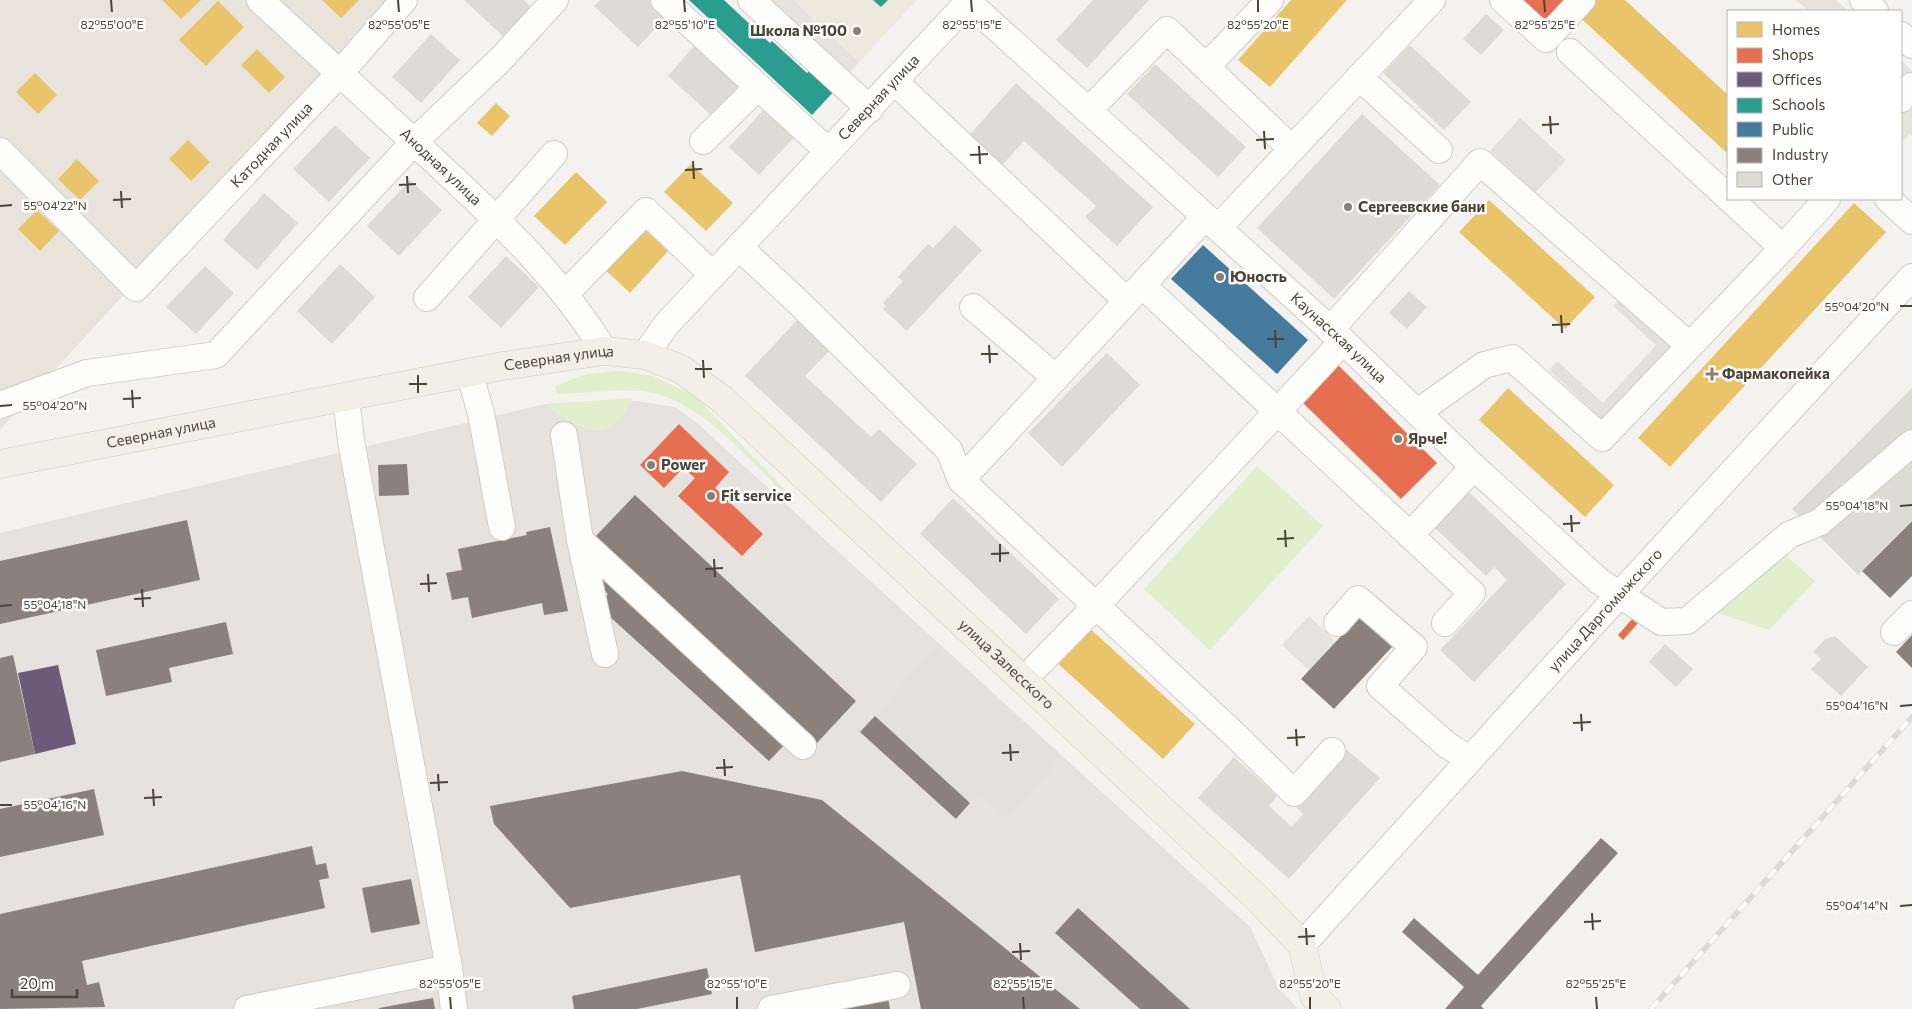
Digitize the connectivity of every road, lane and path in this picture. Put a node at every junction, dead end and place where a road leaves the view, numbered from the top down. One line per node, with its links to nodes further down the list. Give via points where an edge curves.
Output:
1 (260, 0): 17 (street, Анодная улица)
2 (404, 0): 17 (street, Катодная улица)
3 (664, 0): 21 (street)
4 (751, 0): 23 (street)
5 (1270, 0): 16 (street)
6 (1432, 0): 18 (street)
7 (1502, 0): 8 (street, via 1546,39)
8 (1582, 0)
9 (1863, 0): 12 (street)
10 (968, 1): 19 (street, Северная улица); 24 (street, Каунасская улица)
11 (546, 3): 26 (street, via 501,59)
12 (1874, 10)
13 (1902, 35): 14 (street)
14 (1912, 45)
15 (1570, 52): 32 (street)
16 (1206, 67): 24 (street, via 1167,30); 27 (street)
17 (340, 73): 26 (street, Анодная улица); 29 (street, Катодная улица, via 136,288)
18 (1359, 77): 27 (street); 28 (street)
19 (894, 81): 23 (street, Северная улица); 44 (street)
20 (1912, 86): 22 (street)
21 (758, 87): 25 (street); 30 (street)
22 (1902, 98)
23 (870, 109): 30 (street, Северная улица)
24 (1088, 111): 38 (street, Каунасская улица)
25 (703, 141)
26 (414, 142): 36 (street, Анодная улица); 54 (street, via 216,355 87,373)
27 (1292, 149): 38 (street)
28 (1439, 150)
29 (0, 151)
30 (828, 152): 39 (street, Северная улица)
31 (554, 154): 36 (street)
32 (1727, 196)
33 (1731, 200): 40 (street)
34 (1826, 200): 40 (street)
35 (1889, 200): 37 (street)
36 (497, 220): 43 (street, Анодная улица); 45 (street)
37 (1912, 221)
38 (1211, 222): 44 (street); 47 (street, Каунасская улица)
39 (739, 247): 41 (street, Северная улица); 61 (street, via 798,300 950,450)
40 (1783, 248): 48 (street)
41 (713, 275): 43 (street, via 646,211); 50 (street, Северная улица, via 666,325)
42 (1912, 277): 65 (street, улица Даргомыжского)
43 (566, 293): 49 (street, Анодная улица)
44 (1134, 293): 52 (street); 55 (street)
45 (427, 298)
46 (973, 307): 52 (street)
47 (1337, 335): 48 (street, via 1480,162); 55 (street); 56 (street, Каунасская улица)
48 (1689, 345): 56 (street, via 1602,438 1512,358 1484,364)
49 (604, 350): 50 (main road, Северная улица); 51 (main road, Северная улица)
50 (645, 355): 74 (main road, улица Залесского, via 681,369 723,400 1258,899)
51 (469, 372): 53 (main road, Северная улица); 62 (street, via 481,413)
52 (1056, 378): 61 (street)
53 (346, 397): 59 (main road, Северная улица); 75 (street, via 351,441)
54 (0, 405)
55 (1277, 412): 63 (street); 66 (street)
56 (1418, 412): 60 (street, Каунасская улица)
57 (564, 435): 64 (street)
58 (1912, 443): 65 (street, Каунасская улица, via 1820,522 1789,535 1687,621 1662,622)
59 (0, 464)
60 (1474, 468): 63 (street); 65 (street, Каунасская улица, via 1599,581)
61 (960, 480): 66 (street)
62 (502, 527)
63 (1410, 535): 68 (street, via 1472,593)
64 (580, 540): 69 (street); 71 (street)
65 (1619, 595): 73 (street, улица Даргомыжского)
66 (1096, 606): 70 (street); 72 (street, via 1294,793)
67 (1337, 623): 73 (street, via 1358,599 1414,647 1380,686 1447,745)
68 (1445, 623)
69 (605, 654)
70 (1036, 667)
71 (803, 746)
72 (1332, 751)
73 (1468, 759): 74 (street, улица Даргомыжского)
74 (1302, 945): 80 (main road, via 1314,996)
75 (449, 968): 77 (street); 78 (street)
76 (897, 985): 79 (street)
77 (247, 1009)
78 (454, 1009)
79 (771, 1009)
80 (1327, 1009)

